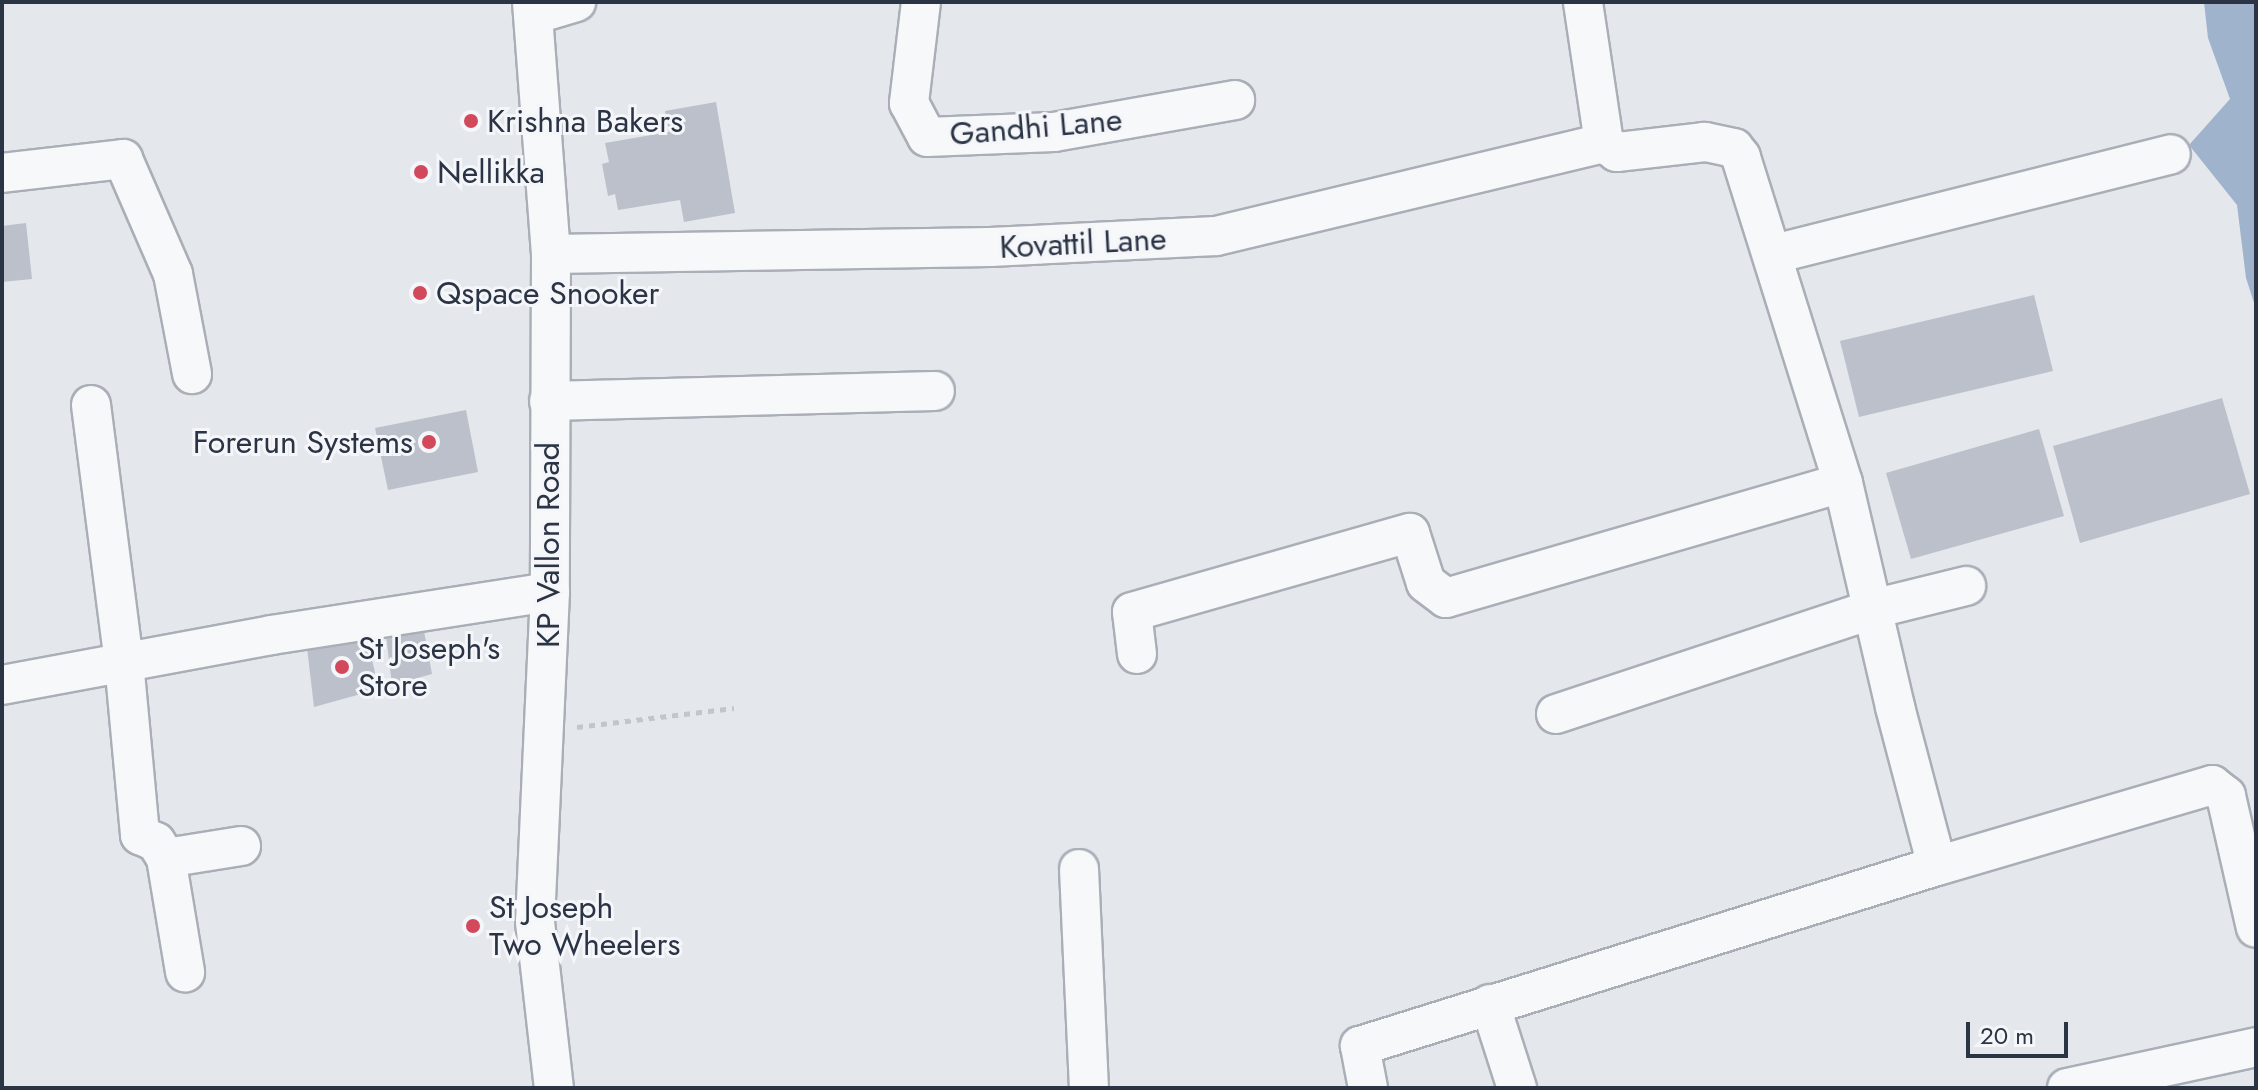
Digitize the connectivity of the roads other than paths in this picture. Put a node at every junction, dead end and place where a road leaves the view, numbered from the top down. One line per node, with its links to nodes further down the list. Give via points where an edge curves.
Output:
1 (576, 2): 4 (street)
2 (921, 2): 5 (street, Gandhi Lane, via 909,103 927,137 1054,132)
3 (1591, 3): 6 (street)
4 (534, 8): 9 (street, KP Vallon Road)
5 (1235, 100)
6 (1604, 143): 9 (street, Kovattil Lane, via 1216,236 990,247); 10 (street, via 1617,152 1705,142 1734,148)
7 (2171, 154): 10 (street)
8 (2, 173): 11 (street, via 123,159 173,274)
9 (551, 254): 13 (street, KP Vallon Road)
10 (1774, 254): 15 (street)
11 (192, 374)
12 (935, 391): 13 (street)
13 (549, 401): 17 (street, KP Vallon Road)
14 (91, 405): 20 (street)
15 (1843, 483): 18 (street); 19 (street, via 1446,598 1426,583 1410,533 1132,612)
16 (1966, 586): 18 (street)
17 (550, 592): 20 (street); 31 (street, KP Vallon Road, via 535,922)
18 (1873, 609): 22 (street); 25 (street)
19 (1137, 654)
20 (124, 662): 21 (street); 24 (street, via 140,835 156,842)
21 (2, 685)
22 (1556, 714)
23 (241, 846): 24 (street)
24 (166, 858): 28 (street)
25 (1937, 866): 27 (street, via 2212,785 2226,796); 29 (street)
26 (1079, 869): 32 (street)
27 (2256, 928)
28 (185, 972)
29 (1490, 1004): 33 (street, via 1360,1046); 34 (street)
30 (2256, 1047): 35 (street)
31 (554, 1088)
32 (1089, 1088)
33 (1368, 1088)
34 (1517, 1088)
35 (2067, 1088)

